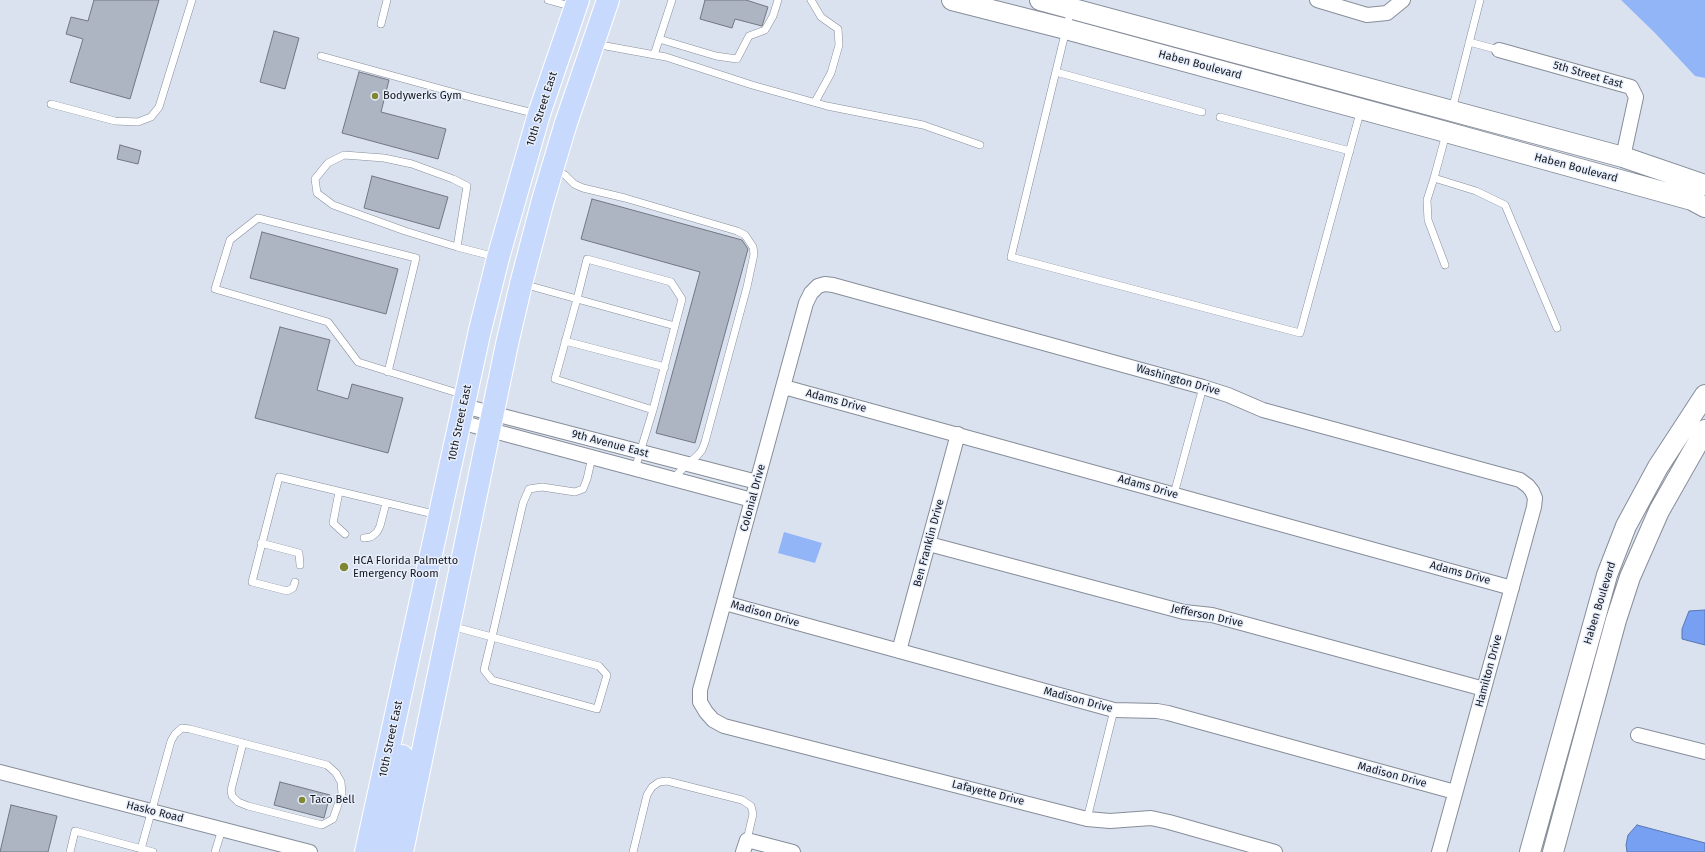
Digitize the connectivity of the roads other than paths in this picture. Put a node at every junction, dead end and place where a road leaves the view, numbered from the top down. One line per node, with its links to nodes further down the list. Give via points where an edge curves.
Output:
1 (192, 0): 25 (lane, via 159,107 151,117 138,122 116,121)
2 (387, 0): 15 (lane)
3 (548, 0): 13 (lane)
4 (608, 0): 19 (main road)
5 (672, 0): 17 (lane)
6 (778, 0): 17 (lane, via 765,30 749,36 737,59 716,56)
7 (811, 0): 24 (lane, via 821,17 838,30 839,45 831,73)
8 (952, 0): 16 (street, Haben Boulevard)
9 (1040, 0): 14 (street, Haben Boulevard)
10 (1317, 0): 11 (street, via 1367,14 1387,13)
11 (1403, 0)
12 (1480, 0): 18 (lane)
13 (577, 4): 29 (main road, 10th Street East)
14 (1072, 4): 16 (lane); 27 (street, Haben Boulevard)
15 (381, 24)
16 (1066, 29): 23 (lane); 26 (street, Haben Boulevard)
17 (659, 39): 21 (lane)
18 (1469, 42): 20 (lane); 27 (lane)
19 (593, 44): 21 (lane); 35 (main road)
20 (1499, 50): 34 (street, 5th Street East, via 1632,87 1636,97)
21 (654, 55): 24 (lane)
22 (321, 56): 29 (lane)
23 (1056, 72): 28 (lane); 33 (lane, via 1011,257 1300,333)
24 (815, 102): 32 (lane, via 923,125)
25 (50, 104)
26 (1361, 109): 31 (street, Haben Boulevard); 33 (lane)
27 (1452, 110): 31 (street); 34 (street, Haben Boulevard)
28 (1202, 112)
29 (540, 114): 40 (main road, 10th Street East); 42 (main road, via 544,136 515,253)
30 (1220, 117): 33 (lane)
31 (1446, 132): 36 (lane); 38 (street, Haben Boulevard, via 1692,200)
32 (980, 145)
33 (1350, 151)
34 (1624, 157): 37 (street, Haben Boulevard)
35 (553, 168): 42 (main road); 60 (lane, via 583,188 737,230 745,235 753,247 754,254 743,300 705,442 702,450)
36 (1434, 178): 41 (lane, via 1427,200 1428,220); 46 (lane, via 1505,205)
37 (1705, 185)
38 (1705, 207)
39 (457, 247): 39 (lane, via 371,220 333,205 317,193 315,179 328,163 344,155 405,162 453,179 467,186); 40 (lane)
40 (498, 258): 53 (main road, 10th Street East)
41 (1445, 265)
42 (521, 284): 44 (lane); 55 (main road)
43 (818, 286): 50 (street, Colonial Drive, via 811,292 806,303); 51 (street, Washington Drive, via 833,285)
44 (577, 299): 45 (lane); 45 (lane, via 587,259 664,280 671,282 682,299); 47 (lane)
45 (675, 326): 48 (lane)
46 (1557, 328)
47 (565, 341): 48 (lane); 54 (lane, via 555,379)
48 (665, 367): 54 (lane)
49 (388, 372): 49 (lane, via 358,362 328,322 215,289 230,240 258,218 416,258); 53 (lane)
50 (784, 387): 57 (street, Adams Drive); 63 (street, Colonial Drive)
51 (1203, 387): 64 (street, Washington Drive, via 1263,410 1520,480); 66 (lane)
52 (1705, 395): 92 (street, Haben Boulevard, via 1658,466 1626,526 1607,575)
53 (463, 408): 55 (street, 9th Avenue East); 69 (main road, 10th Street East)
54 (654, 410): 58 (lane)
55 (491, 421): 58 (street, 9th Avenue East); 59 (street, 9th Avenue East); 79 (main road)
56 (1705, 430): 94 (street, Haben Boulevard, via 1659,511 1630,577)
57 (958, 434): 66 (street, Adams Drive); 73 (street, Ben Franklin Drive)
58 (639, 452): 60 (street, 9th Avenue East); 61 (lane)
59 (592, 457): 61 (street, 9th Avenue East); 80 (lane, via 582,489 575,492 542,487 529,489 523,504)
60 (687, 464): 62 (lane); 63 (street, 9th Avenue East)
61 (635, 469): 62 (street, 9th Avenue East)
62 (673, 479): 67 (street, 9th Avenue East)
63 (757, 482): 67 (street, Colonial Drive)
64 (1532, 491): 76 (street, Hamilton Drive, via 1535,498 1534,507)
65 (339, 492): 68 (lane); 70 (lane, via 333,523); 72 (lane, via 280,477)
66 (1174, 494): 76 (street, Adams Drive)
67 (752, 500): 77 (street, Colonial Drive)
68 (386, 503): 69 (lane); 71 (lane, via 377,532 371,537)
69 (440, 516): 78 (main road, 10th Street East)
70 (345, 534)
71 (364, 538)
72 (261, 543): 74 (lane, via 298,553); 75 (lane, via 252,582 287,591 293,588)
73 (929, 544): 81 (street, Ben Franklin Drive); 82 (street, Jefferson Drive, via 1184,612 1212,615)
74 (300, 565)
75 (295, 582)
76 (1512, 588): 82 (street, Hamilton Drive)
77 (725, 603): 81 (street, Madison Drive); 84 (street, Colonial Drive, via 700,690 700,702)
78 (419, 610): 101 (main road, 10th Street East); 102 (main road, via 413,696)
79 (449, 625): 80 (lane); 103 (main road)
80 (492, 637): 80 (lane, via 484,670 492,680 597,709 607,675 598,666)
81 (899, 651): 83 (street, Madison Drive)
82 (1484, 689): 89 (street, Hamilton Drive)
83 (1114, 710): 89 (street, Madison Drive, via 1168,713); 91 (lane)
84 (706, 712): 91 (street, Lafayette Drive, via 713,720 724,726)
85 (1638, 735): 87 (street)
86 (243, 743): 86 (lane, via 327,765 341,782 342,793 333,819 322,825 238,802 232,796 231,790); 90 (lane, via 182,728 171,741)
87 (1705, 752)
88 (0, 772): 90 (street, Hasko Road)
89 (1455, 792): 107 (street, Hamilton Drive)
90 (152, 811): 93 (street, Hasko Road); 96 (lane)
91 (1087, 819): 106 (street, Lafayette Drive, via 1110,821 1151,818)
92 (1536, 828): 94 (street, Haben Boulevard); 108 (street, Haben Boulevard)
93 (222, 829): 99 (lane); 100 (street, Hasko Road)
94 (1556, 843)
95 (745, 846): 104 (lane, via 752,814 751,806 742,800 667,781 659,782 647,795); 105 (street)
96 (141, 849): 97 (lane, via 75,831); 98 (lane)
97 (70, 852)
98 (153, 852)
99 (215, 852)
100 (310, 852)
101 (366, 852)
102 (384, 852)
103 (402, 852)
104 (633, 852)
105 (793, 852)
106 (1275, 852)
107 (1439, 852)
108 (1530, 852)

